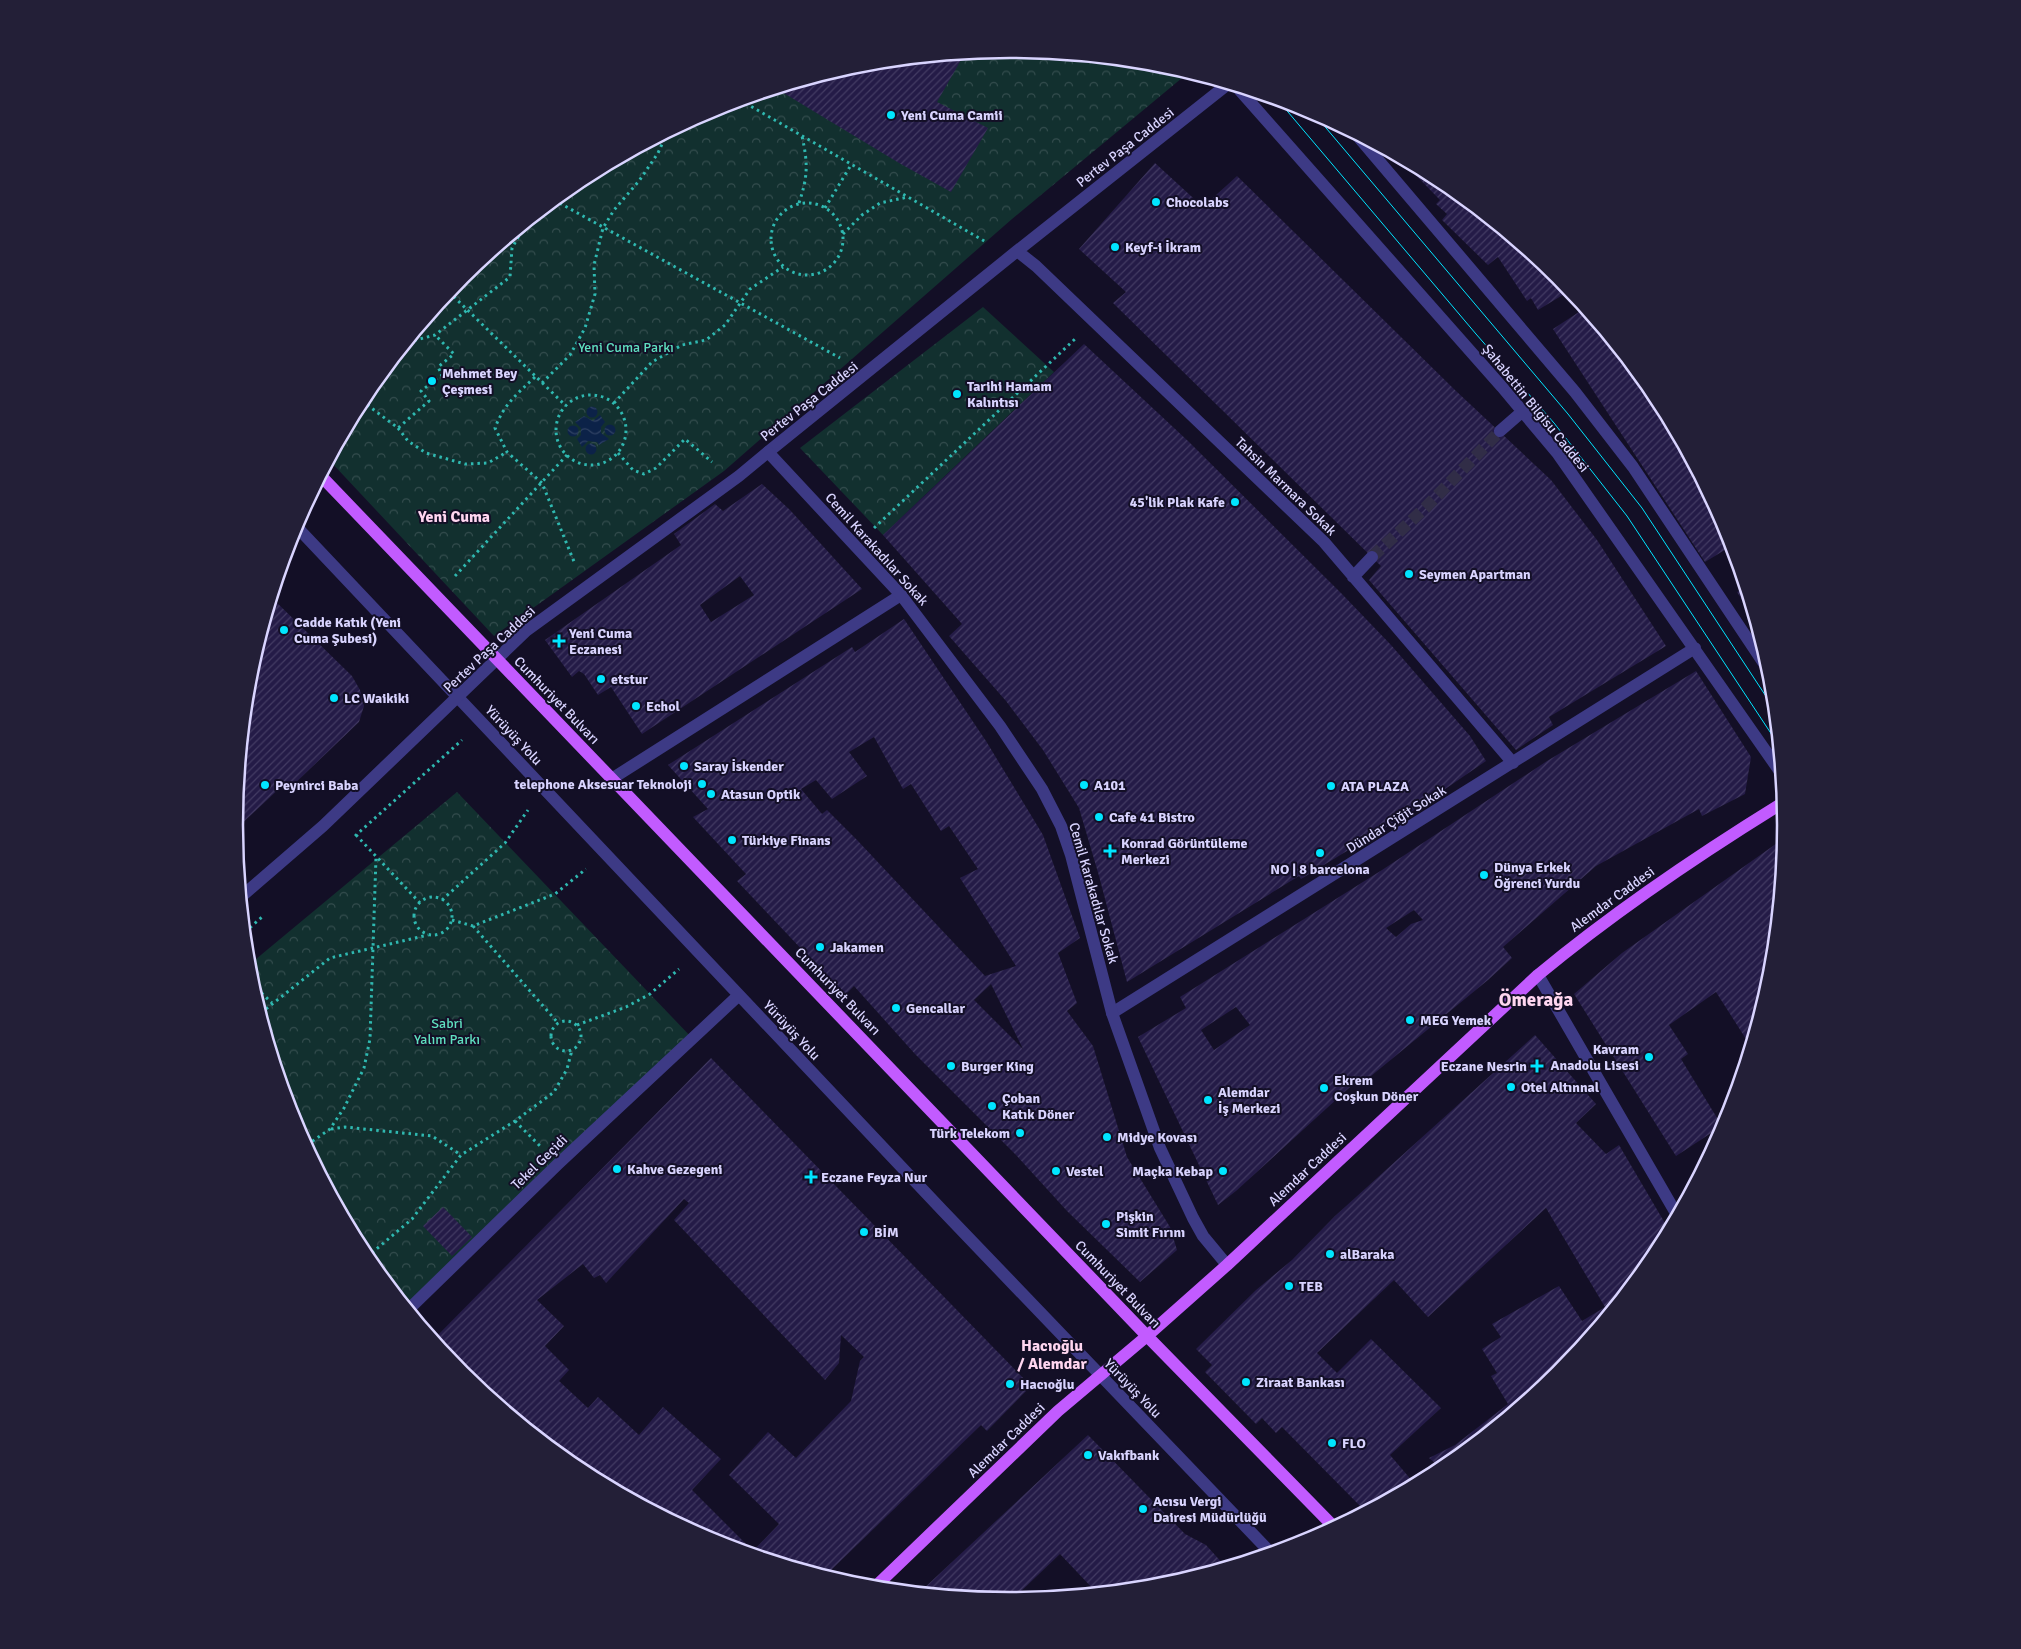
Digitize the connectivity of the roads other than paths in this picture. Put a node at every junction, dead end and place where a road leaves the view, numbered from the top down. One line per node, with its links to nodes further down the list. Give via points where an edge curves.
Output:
1 (1223, 88): 4 (street, Pertev Paşa Caddesi)
2 (1243, 94): 5 (street, Şahabettin Bilgisu Caddesi)
3 (1365, 145): 14 (street, via 1576,392 1633,467)
4 (1017, 251): 7 (street, Pertev Paşa Caddesi); 11 (street, Tahsin Marmara Sokak, via 1324,542)
5 (1523, 411): 6 (street); 13 (street, Şahabettin Bilgisu Caddesi, via 1558,454)
6 (1500, 432)
7 (768, 452): 12 (street, Cemil Karakadılar Sokak); 15 (street, Pertev Paşa Caddesi, via 581,589)
8 (325, 481): 15 (main road, Cumhuriyet Bulvarı)
9 (302, 532): 16 (street, Yürüyüş Yolu)
10 (1372, 557): 11 (street)
11 (1353, 577): 17 (street, Tahsin Marmara Sokak)
12 (901, 595): 19 (street); 24 (street, Cemil Karakadılar Sokak, via 1000,726 1042,789 1061,826)
13 (1694, 648): 17 (street, Dündar Çiğit Sokak); 18 (street, Şahabettin Bilgisu Caddesi)
14 (1757, 652)
15 (496, 659): 16 (street, Pertev Paşa Caddesi); 19 (main road, Cumhuriyet Bulvarı)
16 (459, 696): 21 (street, Pertev Paşa Caddesi, via 323,826); 23 (street, Yürüyüş Yolu)
17 (1513, 763): 24 (street, Dündar Çiğit Sokak)
18 (1775, 764)
19 (613, 778): 28 (main road, Cumhuriyet Bulvarı)
20 (1777, 806): 22 (main road, Alemdar Caddesi, via 1664,879)
21 (247, 892)
22 (1538, 975): 25 (street); 26 (main road, Alemdar Caddesi)
23 (739, 995): 27 (street, Tekel Geçidi); 29 (street, Yürüyüş Yolu)
24 (1112, 1013): 26 (street, Cemil Karakadılar Sokak, via 1160,1148 1203,1236)
25 (1674, 1210)
26 (1227, 1265): 28 (main road, Alemdar Caddesi)
27 (413, 1304)
28 (1147, 1336): 29 (main road, Alemdar Caddesi); 30 (main road, Cumhuriyet Bulvarı)
29 (1100, 1375): 31 (street, Yürüyüş Yolu); 32 (main road, Alemdar Caddesi, via 1058,1411)
30 (1329, 1522)
31 (1266, 1548)
32 (882, 1580)

